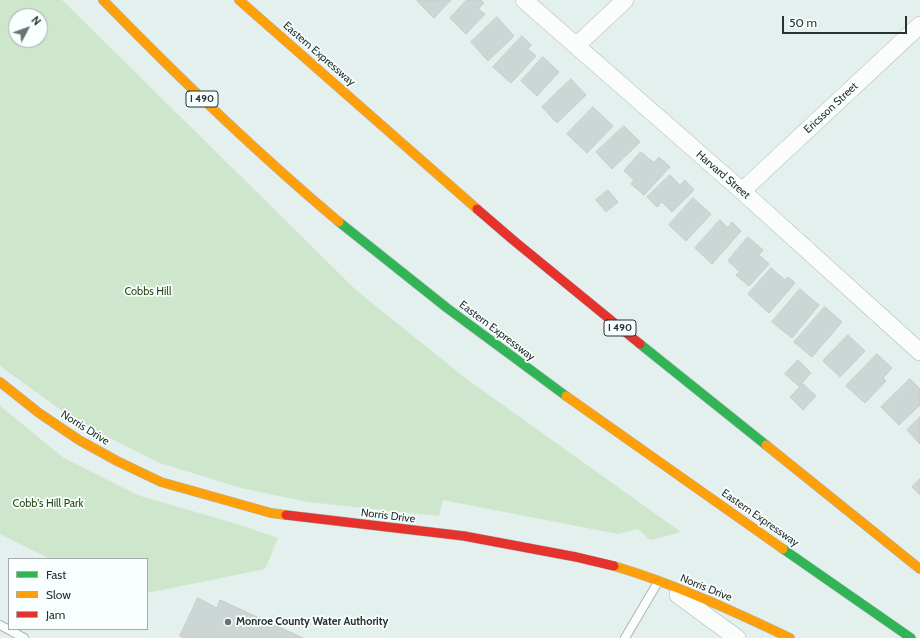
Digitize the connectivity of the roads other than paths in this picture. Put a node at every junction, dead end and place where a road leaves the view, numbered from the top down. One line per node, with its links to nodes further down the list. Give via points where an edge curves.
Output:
1 (103, 0): 19 (main road, Eastern Expressway / I 490, via 251,146 326,212 415,284 588,413)
2 (239, 0): 8 (main road, Eastern Expressway / I 490)
3 (252, 0): 8 (main road)
4 (524, 0): 7 (street, Harvard Street)
5 (624, 0): 7 (street)
6 (920, 25): 9 (street, Ericsson Street)
7 (576, 46): 9 (street, Harvard Street)
8 (328, 78): 12 (main road, Eastern Expressway / I 490, via 467,200 596,308)
9 (742, 191): 10 (street, Harvard Street)
10 (916, 342)
11 (0, 382): 13 (main road, Norris Drive, via 79,440 117,462 161,482 271,513 511,544 615,566)
12 (920, 569)
13 (659, 581): 16 (lane); 17 (street); 18 (main road, Norris Drive)
14 (9, 630): 15 (lane)
15 (24, 638)
16 (625, 638)
17 (737, 638)
18 (790, 638)
19 (910, 638)

